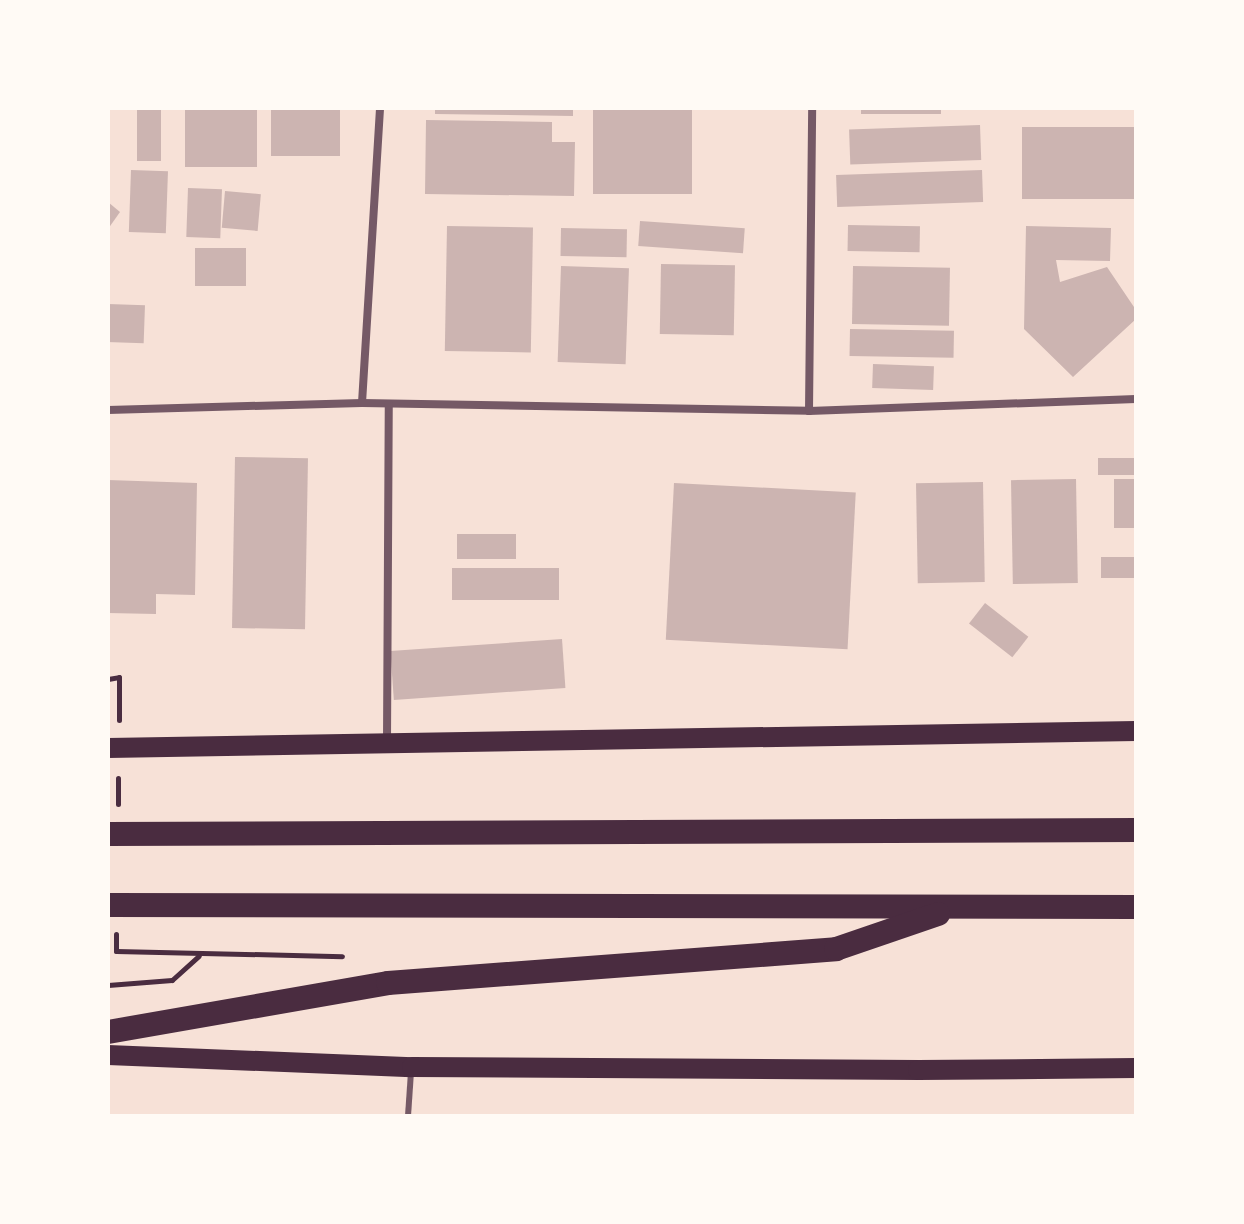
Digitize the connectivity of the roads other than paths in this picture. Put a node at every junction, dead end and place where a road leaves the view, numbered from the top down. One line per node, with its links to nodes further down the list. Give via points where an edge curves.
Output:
1 (380, 108): 4 (street)
2 (812, 108): 7 (street)
3 (1136, 399): 7 (street)
4 (362, 403): 5 (street); 6 (street)
5 (389, 404): 7 (street); 9 (street)
6 (108, 410)
7 (809, 411)
8 (1136, 731): 9 (main road)
9 (387, 742): 10 (main road)
10 (108, 748)
11 (1136, 830): 12 (highway)
12 (108, 834)
13 (108, 905): 14 (highway)
14 (958, 907): 15 (highway); 16 (highway, via 836,949 388,983)
15 (1136, 907)
16 (110, 1053): 17 (main road)
17 (412, 1067): 18 (main road); 19 (lane)
18 (1136, 1068)
19 (408, 1116)

